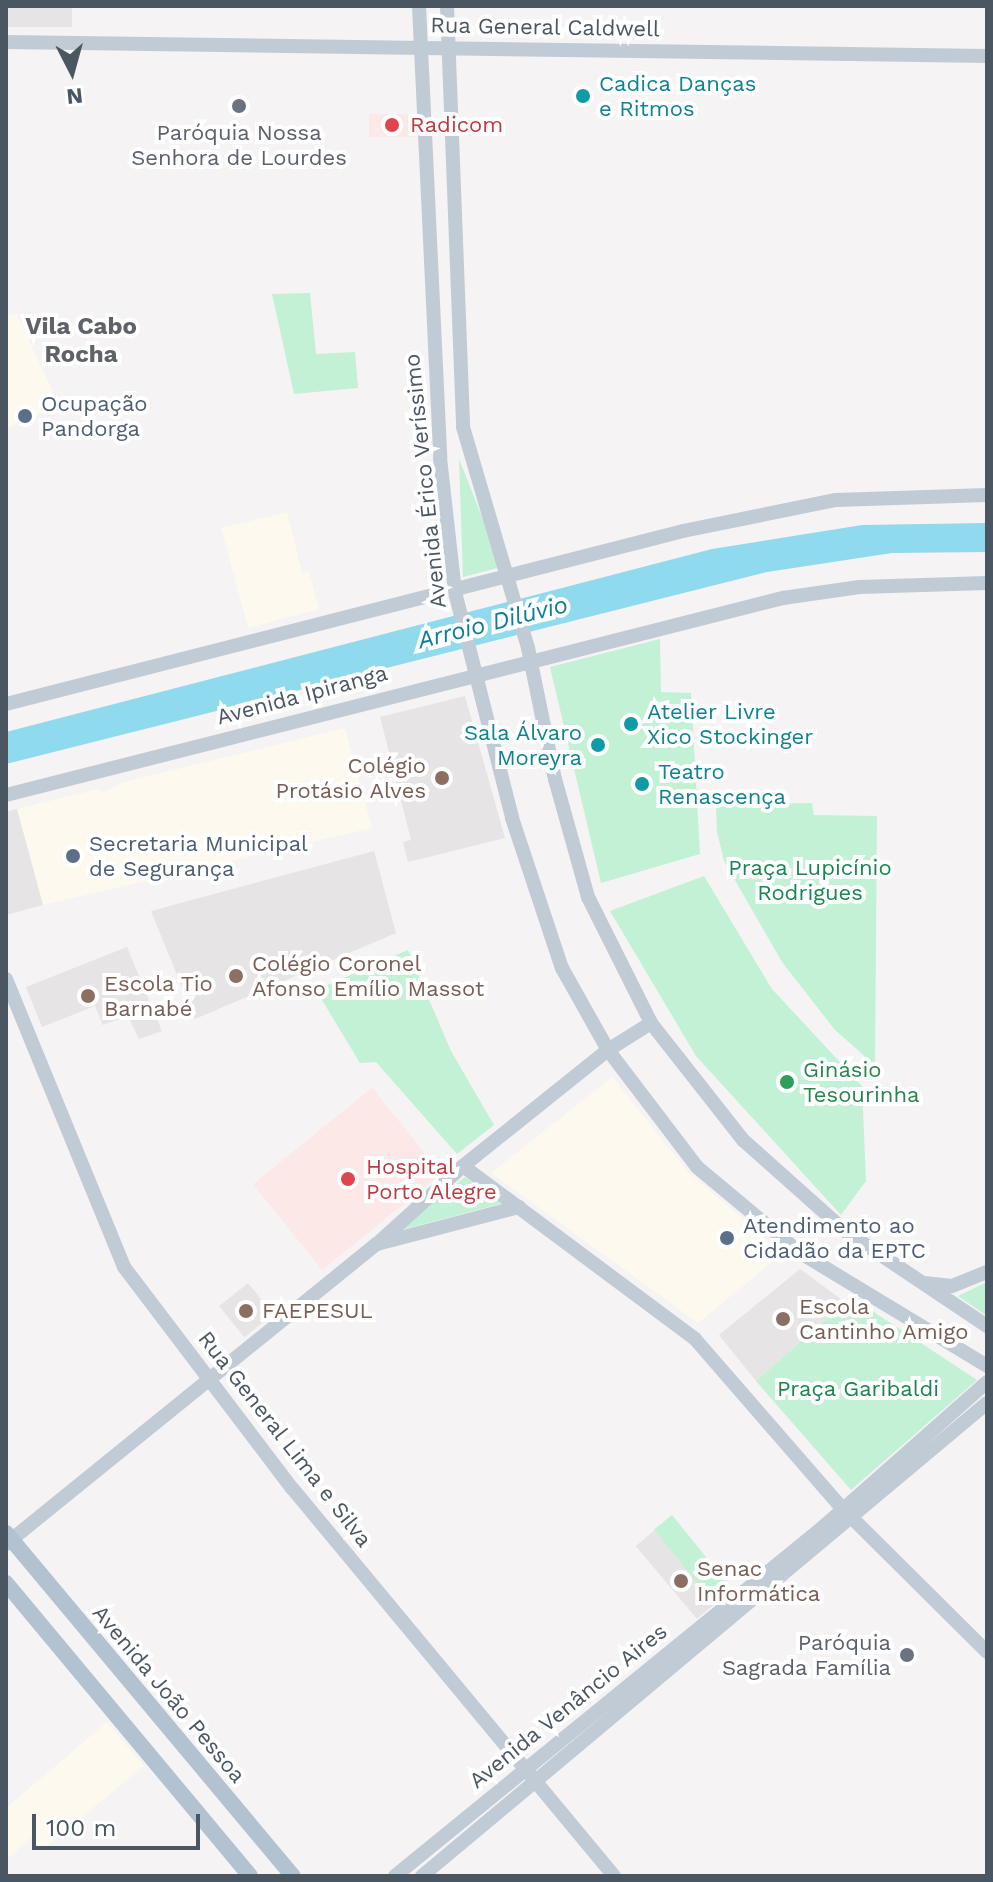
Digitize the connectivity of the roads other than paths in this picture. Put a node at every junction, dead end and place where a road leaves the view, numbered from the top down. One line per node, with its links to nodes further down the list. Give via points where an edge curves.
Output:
1 (419, 6): 4 (main road, Avenida Érico Veríssimo)
2 (447, 6): 5 (main road, Avenida Érico Veríssimo)
3 (6, 42): 4 (main road, Rua General Caldwell)
4 (422, 48): 5 (main road, Rua General Caldwell); 10 (main road, Avenida Érico Veríssimo, via 438,426)
5 (450, 48): 6 (main road, Rua General Caldwell); 8 (main road, Avenida Érico Veríssimo, via 463,427)
6 (987, 56)
7 (987, 495): 8 (main road, via 836,500 683,531)
8 (509, 579): 10 (main road); 11 (main road, Avenida Érico Veríssimo)
9 (987, 583): 11 (main road, Avenida Ipiranga, via 859,587 783,598)
10 (455, 592): 12 (main road, Avenida Érico Veríssimo); 15 (main road)
11 (530, 653): 12 (main road, Avenida Ipiranga); 18 (main road, Avenida Érico Veríssimo, via 555,779 588,897)
12 (474, 667): 13 (main road, Avenida Ipiranga); 14 (main road, Avenida Érico Veríssimo)
13 (454, 679): 14 (main road); 16 (main road, Avenida Ipiranga)
14 (481, 697): 19 (main road, Avenida Érico Veríssimo, via 512,818 562,968)
15 (6, 704)
16 (6, 795)
17 (6, 979): 27 (main road, Rua General Lima e Silva, via 124,1267)
18 (651, 1023): 19 (main road); 24 (main road, Avenida Érico Veríssimo, via 721,1117 785,1182)
19 (608, 1050): 20 (main road); 26 (main road, Avenida Érico Veríssimo, via 708,1176 799,1252)
20 (463, 1166): 21 (main road); 22 (main road)
21 (519, 1207): 22 (main road); 30 (main road, via 695,1339)
22 (377, 1244): 27 (main road)
23 (987, 1272): 24 (main road, via 952,1286)
24 (916, 1281): 25 (main road, Avenida Érico Veríssimo)
25 (987, 1326)
26 (986, 1367)
27 (210, 1380): 31 (main road); 34 (main road, Rua General Lima e Silva, via 292,1488)
28 (987, 1382): 30 (main road)
29 (985, 1408): 30 (main road)
30 (848, 1514): 33 (main road); 34 (main road, Avenida Venâncio Aires); 35 (main road, Avenida Venâncio Aires)
31 (8, 1539): 37 (main road, Avenida João Pessoa)
32 (6, 1583): 36 (main road)
33 (987, 1652)
34 (528, 1768): 35 (main road, Rua General Lima e Silva); 38 (main road, Avenida Venâncio Aires)
35 (538, 1780): 39 (main road, Avenida Venâncio Aires); 40 (main road, Rua General Lima e Silva)
36 (250, 1876)
37 (293, 1876)
38 (395, 1876)
39 (422, 1876)
40 (614, 1876)

